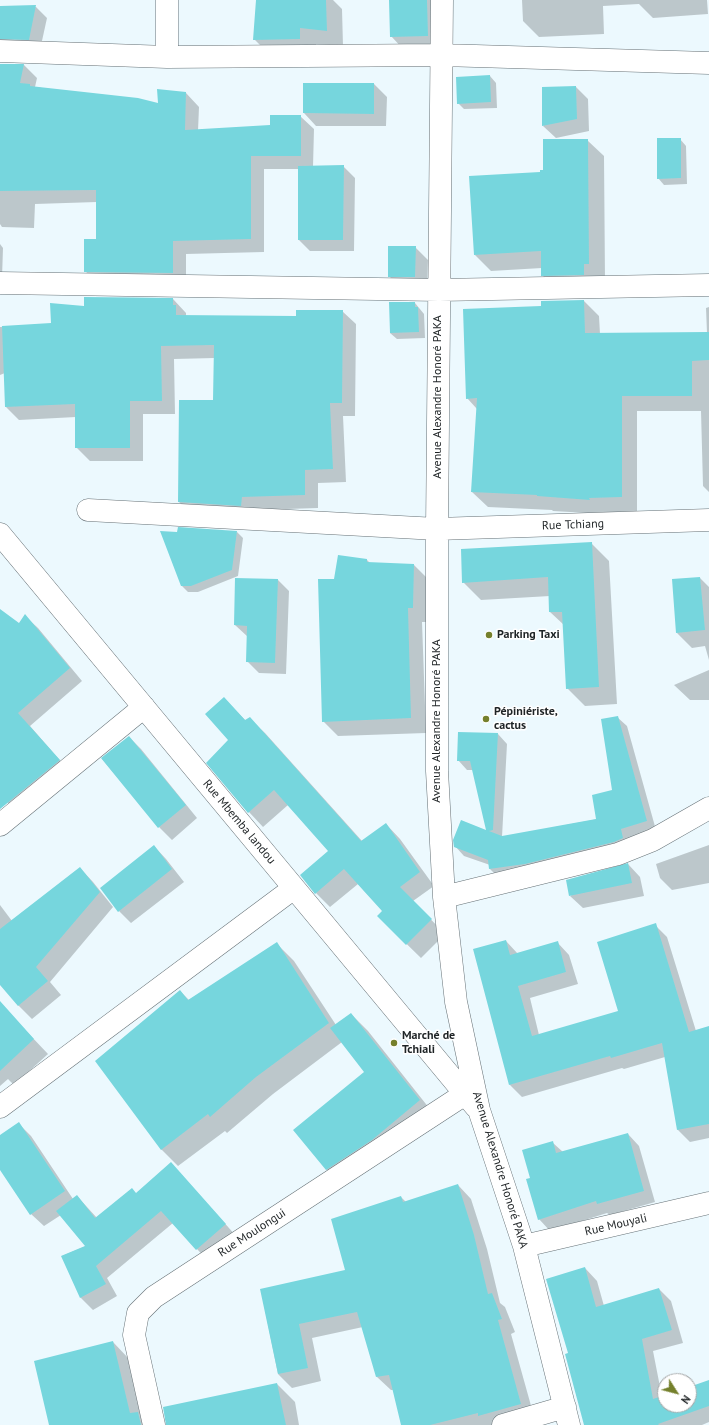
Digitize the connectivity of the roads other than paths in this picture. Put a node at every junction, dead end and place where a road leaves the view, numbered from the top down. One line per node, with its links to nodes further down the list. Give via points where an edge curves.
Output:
1 (167, 0): 5 (street)
2 (442, 0): 4 (street, Avenue Alexandre Honoré PAKA)
3 (0, 51): 5 (street)
4 (442, 55): 5 (street); 6 (street); 9 (street, Avenue Alexandre Honoré PAKA)
5 (167, 56)
6 (709, 63)
7 (0, 283): 9 (street)
8 (709, 286): 9 (street)
9 (439, 290): 12 (street, Avenue Alexandre Honoré PAKA)
10 (88, 510): 12 (street, Rue Tchiang)
11 (709, 520): 12 (street, Rue Tchiang)
12 (437, 529): 18 (street, Avenue Alexandre Honoré PAKA, via 437,771)
13 (2, 540): 14 (street, Rue Mbemba landou)
14 (144, 707): 16 (street); 17 (street, Rue Mbemba landou)
15 (709, 808): 18 (street, via 653,840 618,854)
16 (0, 826)
17 (294, 888): 19 (street, Rue Mbemba landou); 20 (street)
18 (444, 896): 19 (street, Avenue Alexandre Honoré PAKA, via 456,1002)
19 (472, 1102): 22 (street, Avenue Alexandre Honoré PAKA); 24 (street, Rue Moulongui, via 154,1297 138,1313 134,1335)
20 (0, 1108)
21 (709, 1204): 22 (street, Rue Mouyali)
22 (524, 1246): 23 (street, Avenue Alexandre Honoré PAKA)
23 (567, 1416): 25 (street)
24 (154, 1425)
25 (503, 1425)

